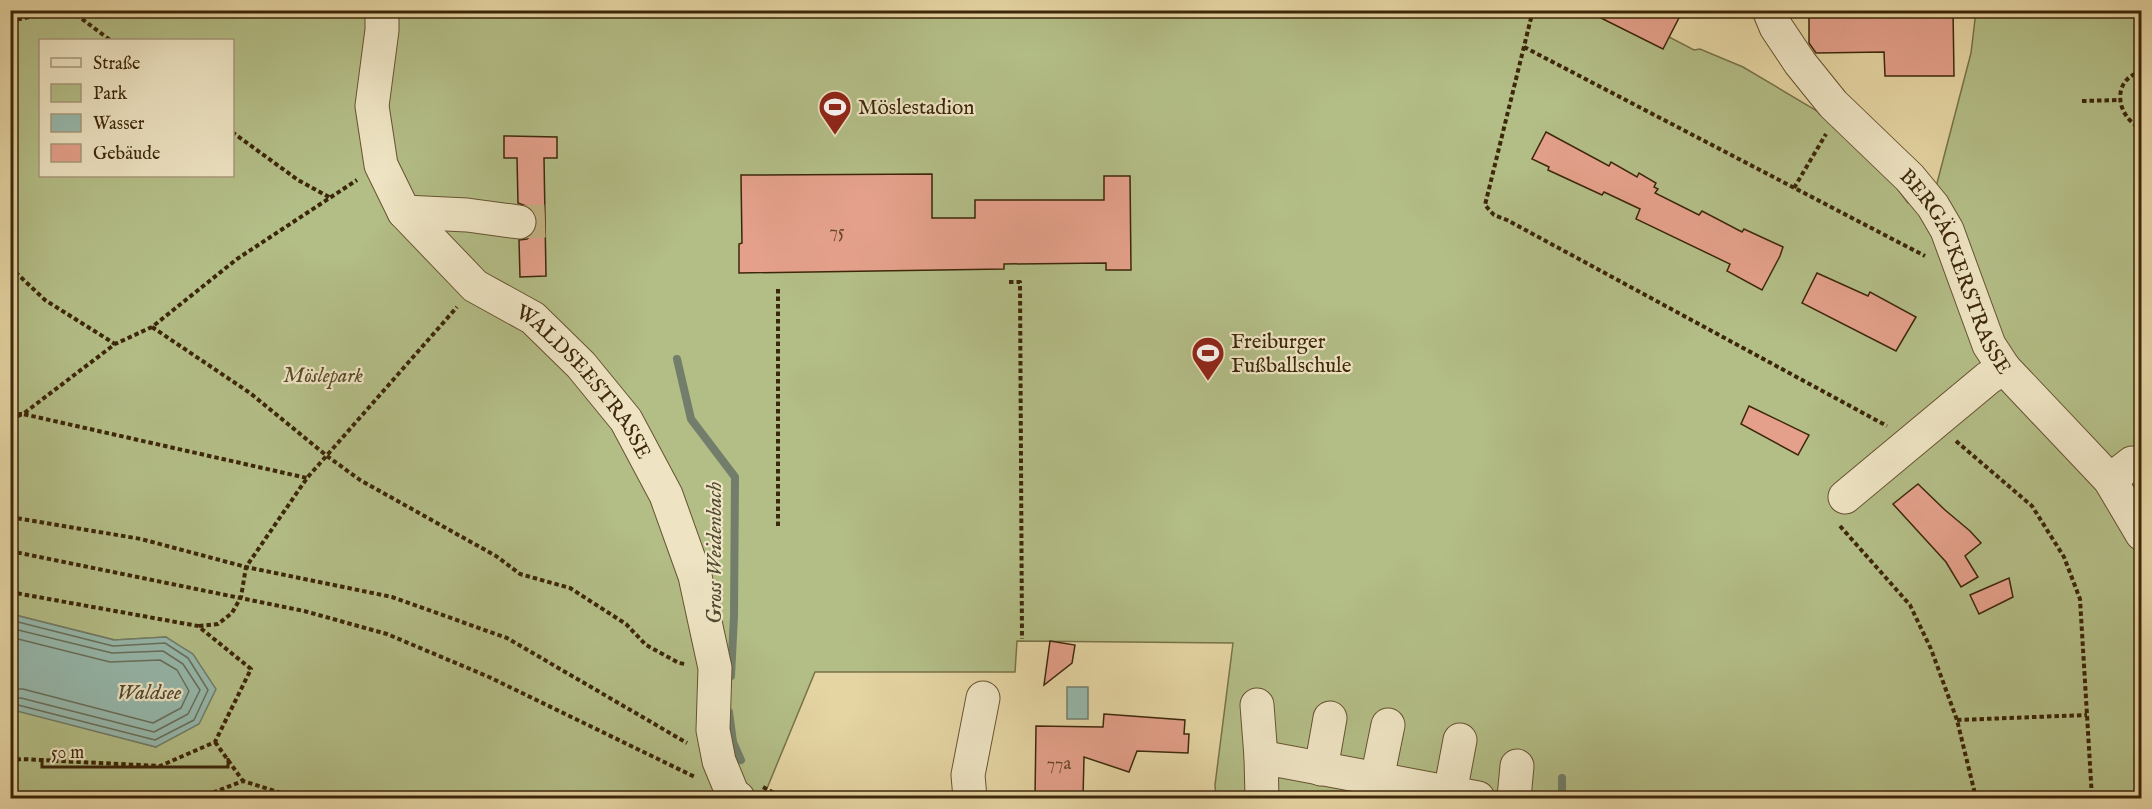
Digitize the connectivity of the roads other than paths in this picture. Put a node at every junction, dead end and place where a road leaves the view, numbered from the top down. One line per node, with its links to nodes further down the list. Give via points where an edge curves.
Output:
1 (382, 10): 3 (street, WALDSEESTRASSE, via 372,106 381,165)
2 (1769, 10): 5 (street, BERGÄCKERSTRASSE, via 1800,63 1933,206 1947,230 1989,345)
3 (404, 213): 4 (street); 19 (street, WALDSEESTRASSE, via 475,286 533,318 581,365 626,420 666,495 695,576 715,668 713,730 719,761)
4 (519, 222)
5 (2004, 368): 6 (street, BERGÄCKERSTRASSE); 7 (street)
6 (2128, 470): 8 (street, BERGÄCKERSTRASSE)
7 (1845, 497)
8 (2142, 534)
9 (983, 698): 20 (street, via 968,775)
10 (1257, 705): 14 (street)
11 (1330, 718): 16 (street)
12 (1388, 725): 17 (street)
13 (1460, 740): 18 (street)
14 (1261, 757): 16 (street); 21 (street)
15 (1517, 766): 22 (street)
16 (1321, 769): 17 (street)
17 (1377, 779): 18 (street)
18 (1464, 796)
19 (735, 797)
20 (970, 798)
21 (1262, 798)
22 (1514, 798)

